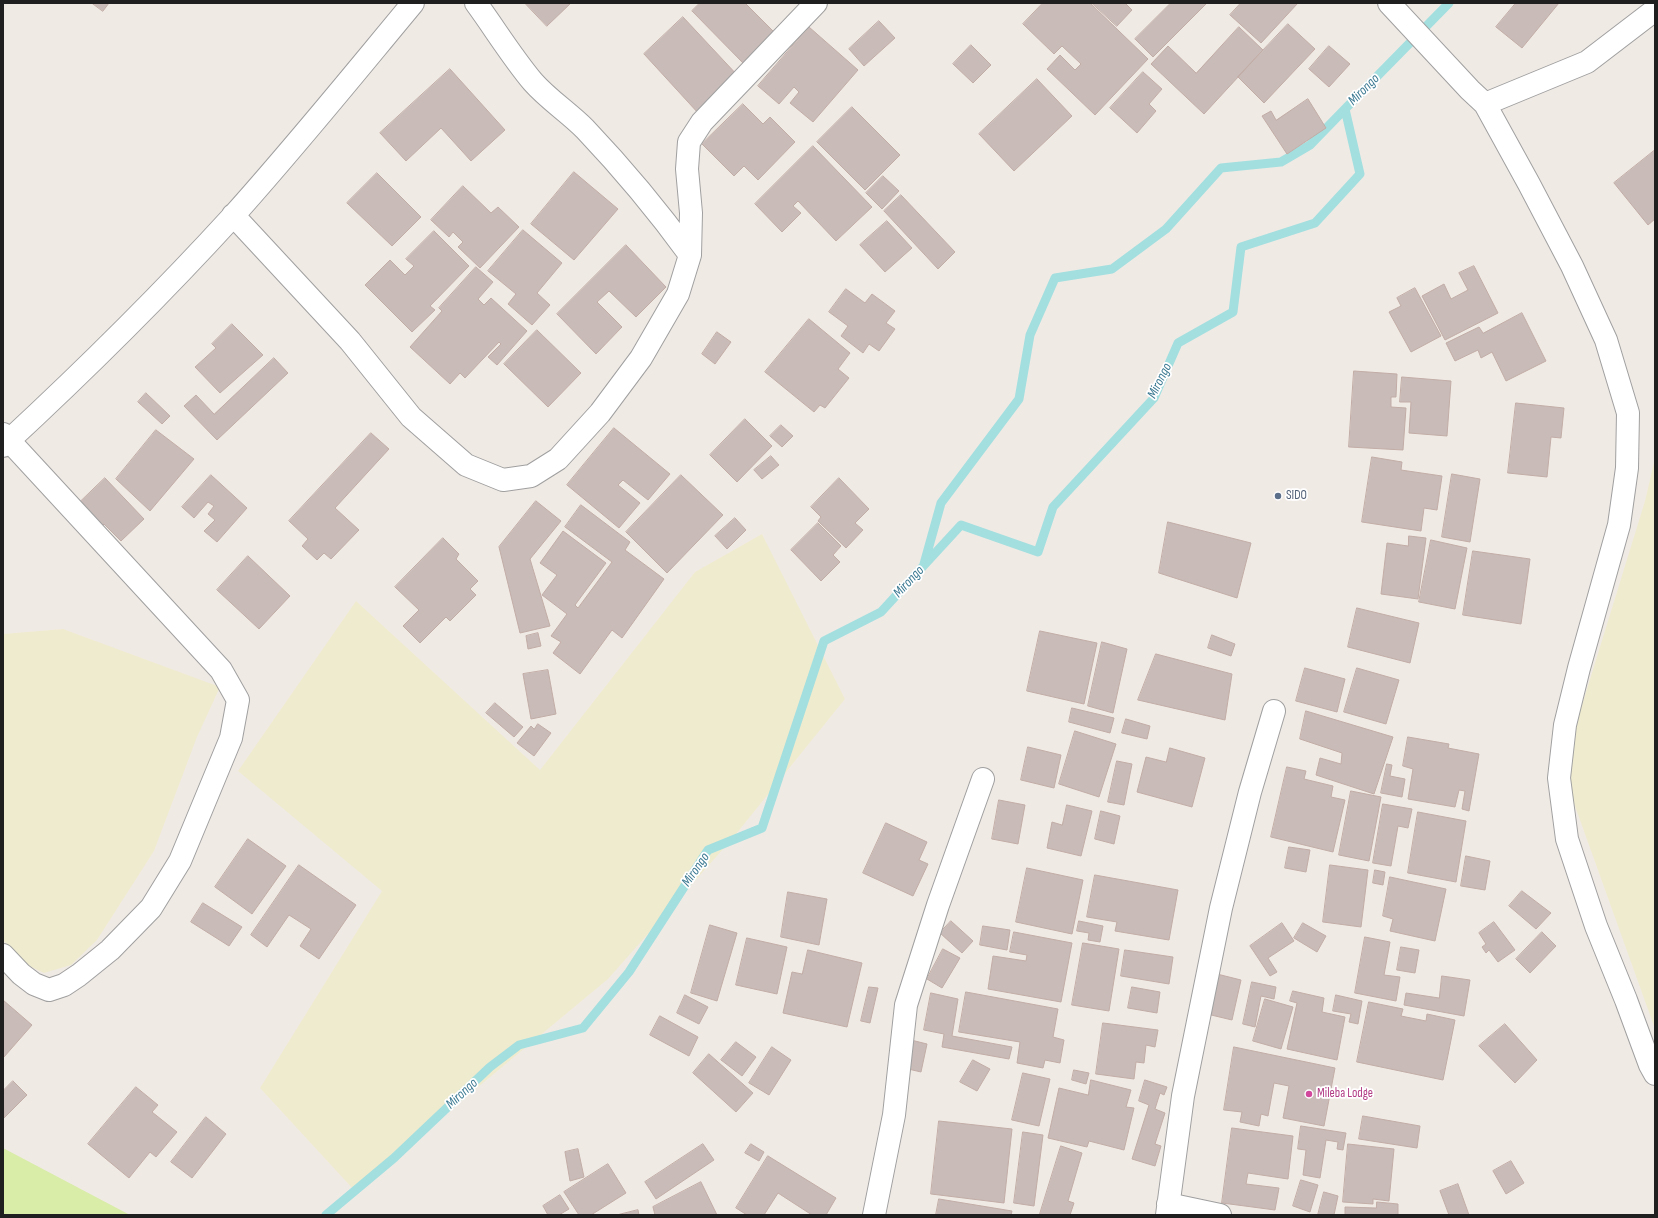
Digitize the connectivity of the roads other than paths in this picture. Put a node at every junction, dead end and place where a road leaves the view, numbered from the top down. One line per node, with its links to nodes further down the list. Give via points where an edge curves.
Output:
1 (413, 3): 7 (street)
2 (476, 3): 8 (street, via 546,97 574,118 601,146 661,216)
3 (816, 3): 8 (street, via 702,122 689,142 687,169 691,213)
4 (1389, 3): 6 (street)
5 (1655, 10): 6 (street, via 1587,62)
6 (1478, 97): 13 (street, via 1544,211 1572,266 1606,340 1628,413 1627,468 1619,525 1565,725 1559,778 1567,839 1596,926)
7 (233, 215): 8 (street, via 350,341 411,417 466,465 503,480 531,476 558,459 600,413 641,358 678,294); 9 (street, via 72,383)
8 (690, 255)
9 (5, 440): 12 (street, via 221,670 238,700 231,738 180,862 151,908 110,950 79,975 64,985 49,990 34,984)
10 (1274, 712): 14 (street, via 1250,792 1221,908 1183,1096)
11 (983, 779): 15 (street, via 906,1005 894,1114)
12 (3, 955)
13 (1655, 1074)
14 (1168, 1210): 16 (street)
15 (874, 1215)
16 (1220, 1215)

